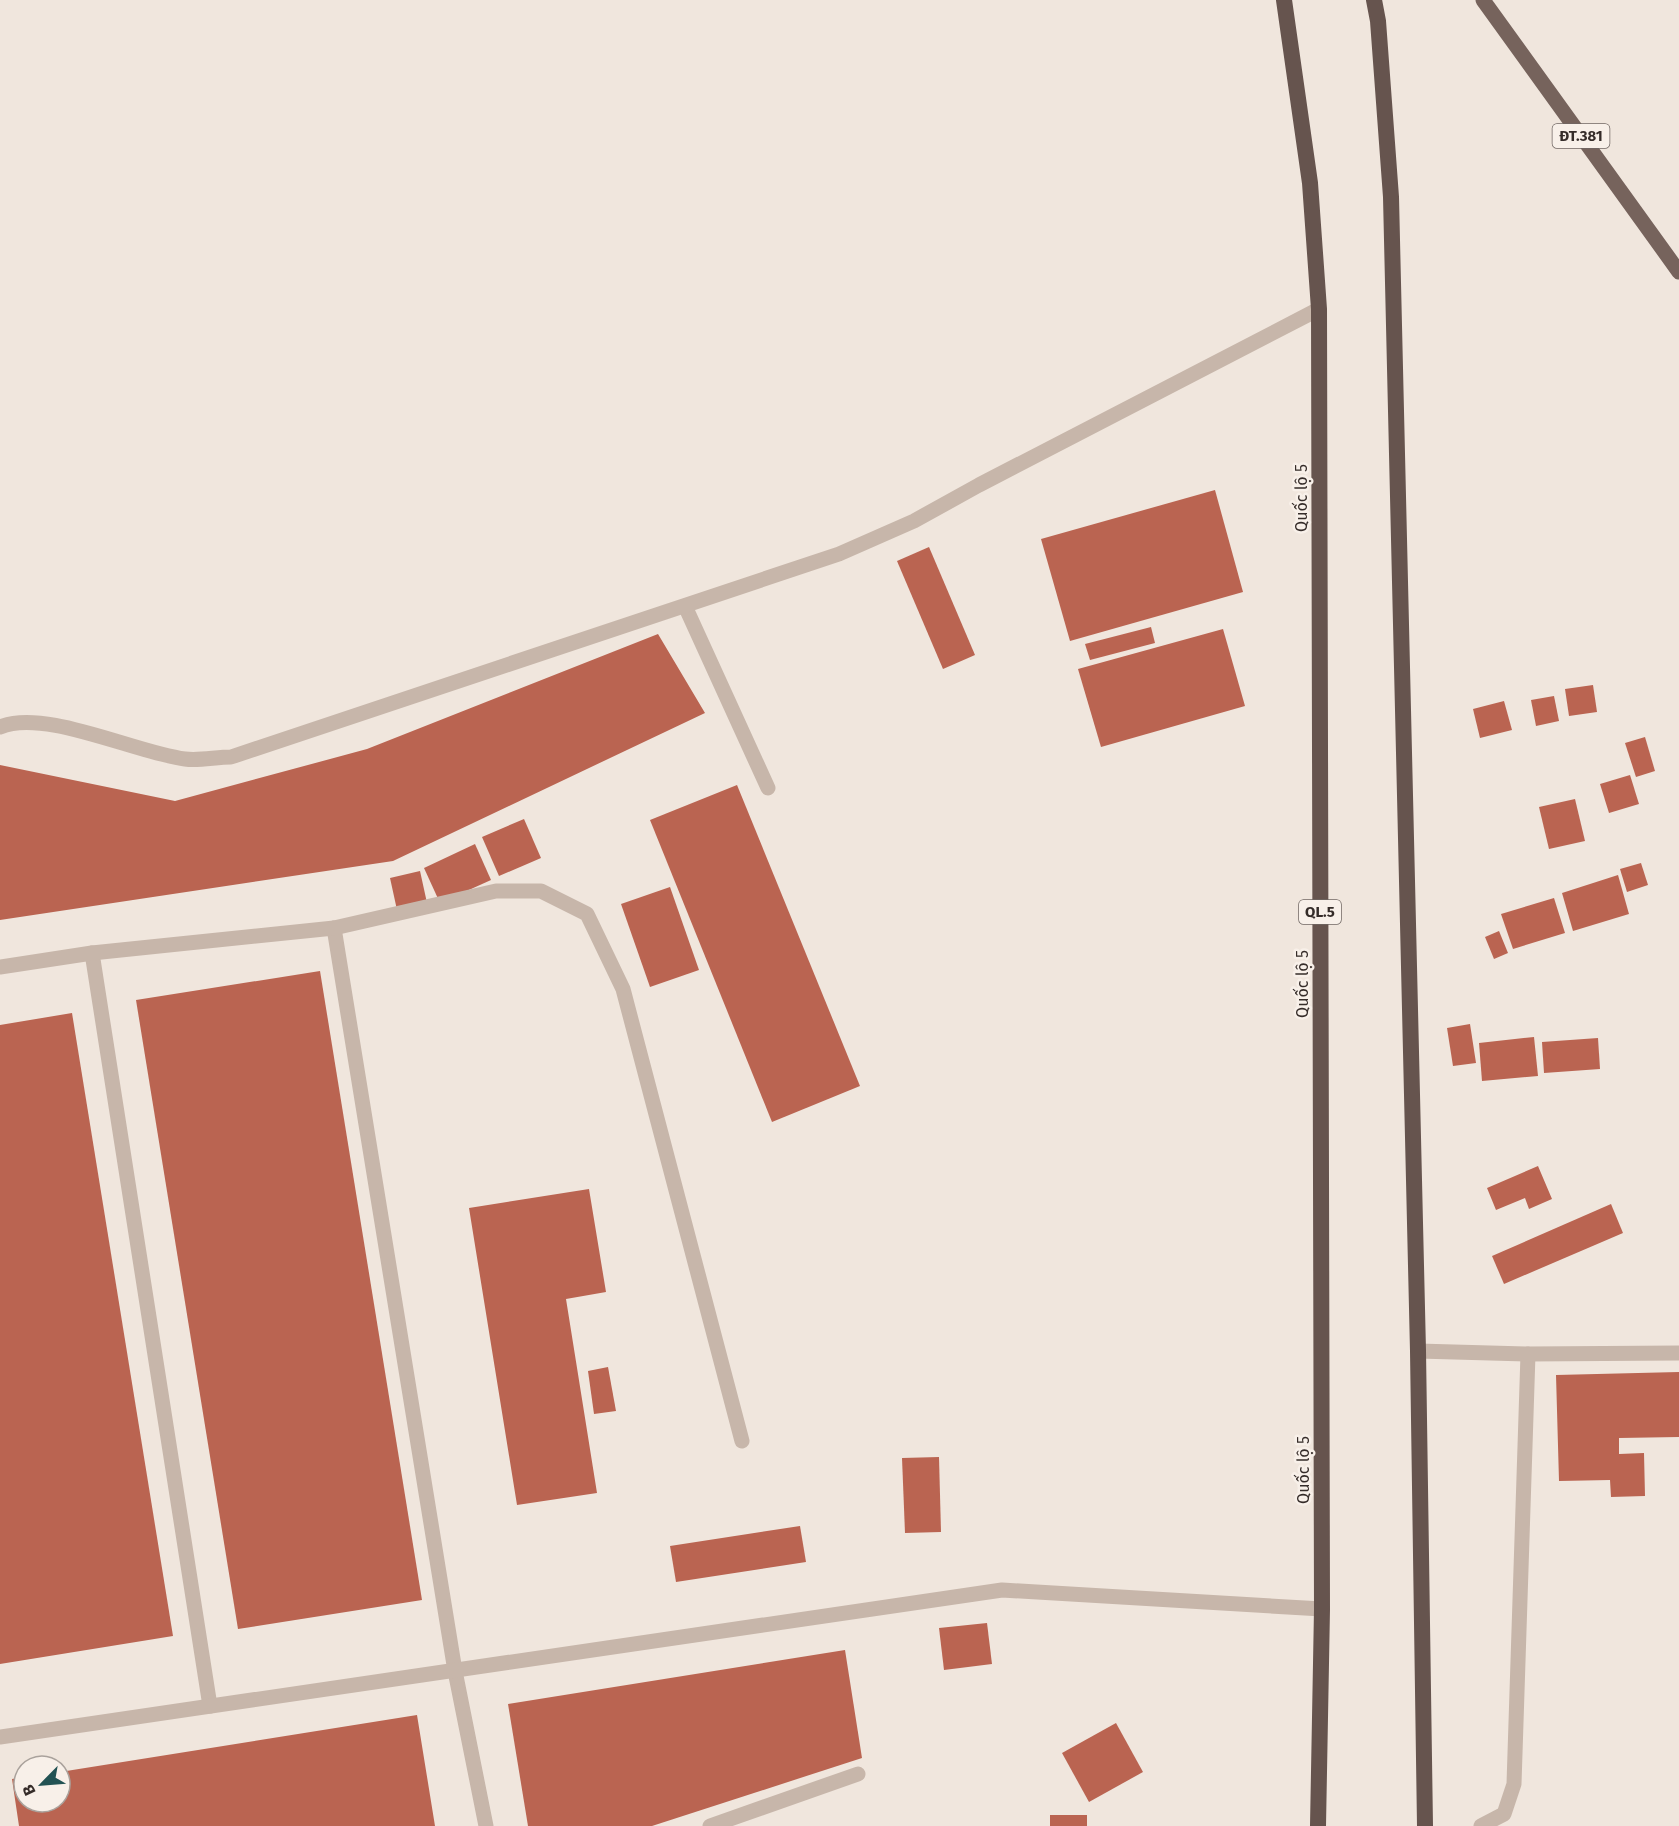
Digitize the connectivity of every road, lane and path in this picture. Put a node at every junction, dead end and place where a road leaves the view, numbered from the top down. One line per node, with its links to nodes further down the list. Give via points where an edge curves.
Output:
1 (1284, 0): 5 (highway, Quốc lộ 5 / QL.5, via 1310,183)
2 (1374, 0): 12 (highway, via 1391,197)
3 (1484, 0): 4 (main road, ĐT.381)
4 (1679, 272)
5 (1319, 309): 6 (street, via 914,521 839,554); 16 (highway, Quốc lộ 5 / QL.5)
6 (685, 606): 7 (street, via 231,757 185,759 39,722 11,722); 8 (street)
7 (0, 727)
8 (768, 788)
9 (334, 928): 10 (street); 15 (street, via 496,891 541,891 587,914 624,989); 17 (street)
10 (92, 953): 11 (street); 18 (street)
11 (0, 967)
12 (1419, 1351): 14 (street); 24 (highway)
13 (1679, 1353): 14 (street)
14 (1527, 1354): 25 (street, via 1514,1784 1504,1814)
15 (742, 1441)
16 (1322, 1610): 17 (street, via 1002,1590); 23 (highway, Quốc lộ 5 / QL.5)
17 (455, 1671): 18 (street); 21 (street)
18 (210, 1706): 19 (street)
19 (0, 1737)
20 (858, 1774): 22 (street)
21 (486, 1826)
22 (710, 1826)
23 (1318, 1826)
24 (1425, 1826)
25 (1481, 1826)

